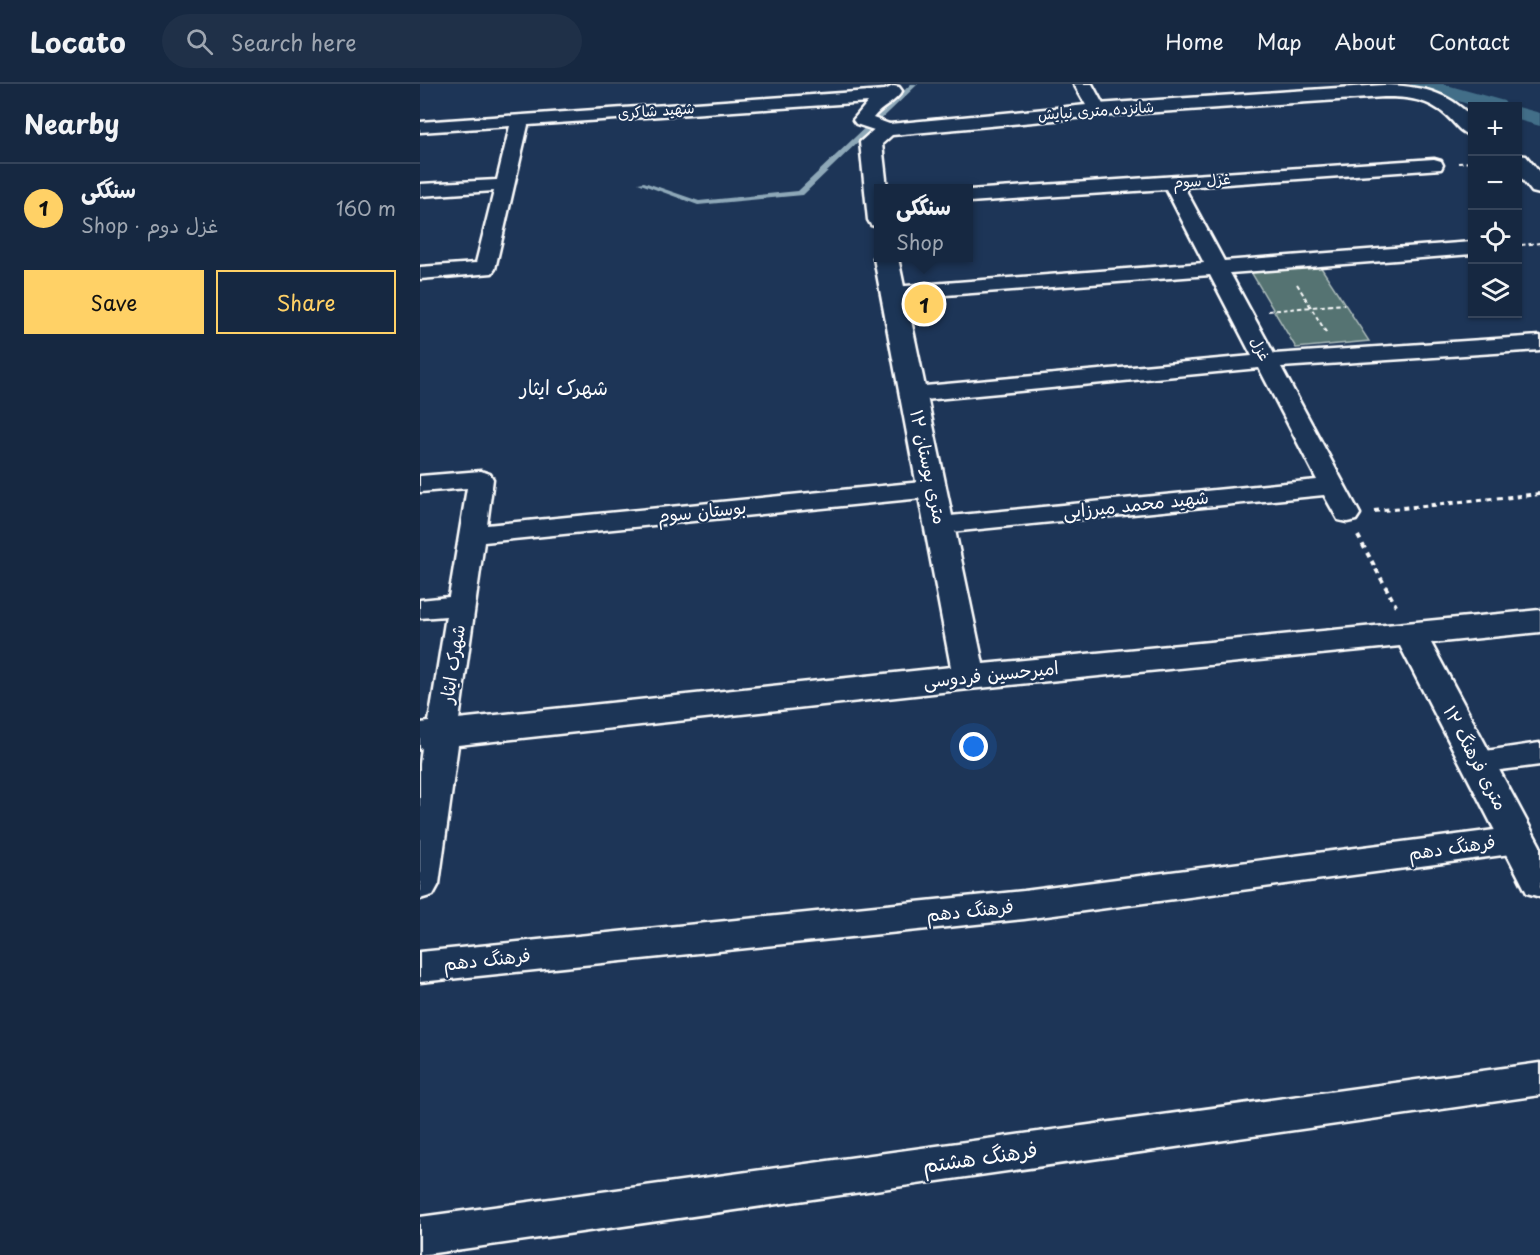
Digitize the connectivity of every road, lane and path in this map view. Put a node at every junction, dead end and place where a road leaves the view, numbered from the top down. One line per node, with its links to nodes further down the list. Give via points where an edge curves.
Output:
1 (1083, 84): 5 (street)
2 (1447, 84): 4 (street)
3 (894, 90): 6 (street, شهید شاکری); 9 (street, via 872,106 862,120)
4 (1468, 107)
5 (1097, 110): 7 (street, شانزده متری نیایش, via 1408,91 1429,95 1449,105); 9 (street, شانزده متری نیایش)
6 (520, 121): 8 (street, شهید شاکری); 15 (street)
7 (1468, 125)
8 (420, 126)
9 (886, 129): 14 (street, via 872,141)
10 (1434, 165): 12 (street, غزل سوم)
11 (1522, 166): 16 (street)
12 (1173, 183): 18 (street, غزل سوم); 23 (street, غزل)
13 (1522, 183): 19 (street)
14 (876, 184)
15 (505, 185): 17 (street); 24 (street, via 485,269)
16 (1540, 187)
17 (420, 190)
18 (973, 196)
19 (1540, 197)
20 (1468, 248): 22 (street)
21 (887, 262): 25 (street, ۱۲ متری بوستان)
22 (1284, 262): 23 (street); 27 (path)
23 (1217, 267): 25 (street); 28 (street, غزل)
24 (420, 273)
25 (893, 293): 32 (street, ۱۲ متری بوستان)
26 (1344, 304): 27 (path)
27 (1311, 307): 28 (path); 30 (path)
28 (1241, 313): 31 (street, غزل)
29 (1540, 343): 30 (street)
30 (1340, 356): 31 (street)
31 (1266, 361): 32 (street); 34 (street, غزل)
32 (914, 394): 35 (street, ۱۲ متری بوستان)
33 (420, 484): 39 (street, شهرک ایثار, via 481,479)
34 (1332, 486): 37 (street, غزل); 38 (street, شهید محمد میرزایی)
35 (932, 489): 38 (street, ۱۲ متری بوستان); 39 (street, بوستان سوم)
36 (1540, 494): 37 (path)
37 (1347, 514): 43 (path)
38 (940, 525): 44 (street, ۱۲ متری بوستان)
39 (472, 535): 40 (street, شهرک ایثار)
40 (462, 604): 41 (street); 45 (street, شهرک ایثار)
41 (420, 609)
42 (1540, 621): 43 (street, امیرحسین فردوسی)
43 (1410, 634): 44 (street, امیرحسین فردوسی); 47 (street, ۱۲ متری فرهنگ)
44 (969, 677): 45 (street, امیرحسین فردوسی)
45 (431, 735): 50 (street, شهرک ایثار)
46 (1540, 754): 47 (street)
47 (1476, 762): 48 (street, ۱۲ متری فرهنگ)
48 (1518, 840): 49 (street, ۱۲ متری فرهنگ); 51 (street, فرهنگ دهم, via 1024,905)
49 (1540, 882)
50 (420, 884)
51 (420, 967)
52 (1540, 1080): 53 (street, فرهنگ هشتم)
53 (420, 1236)

